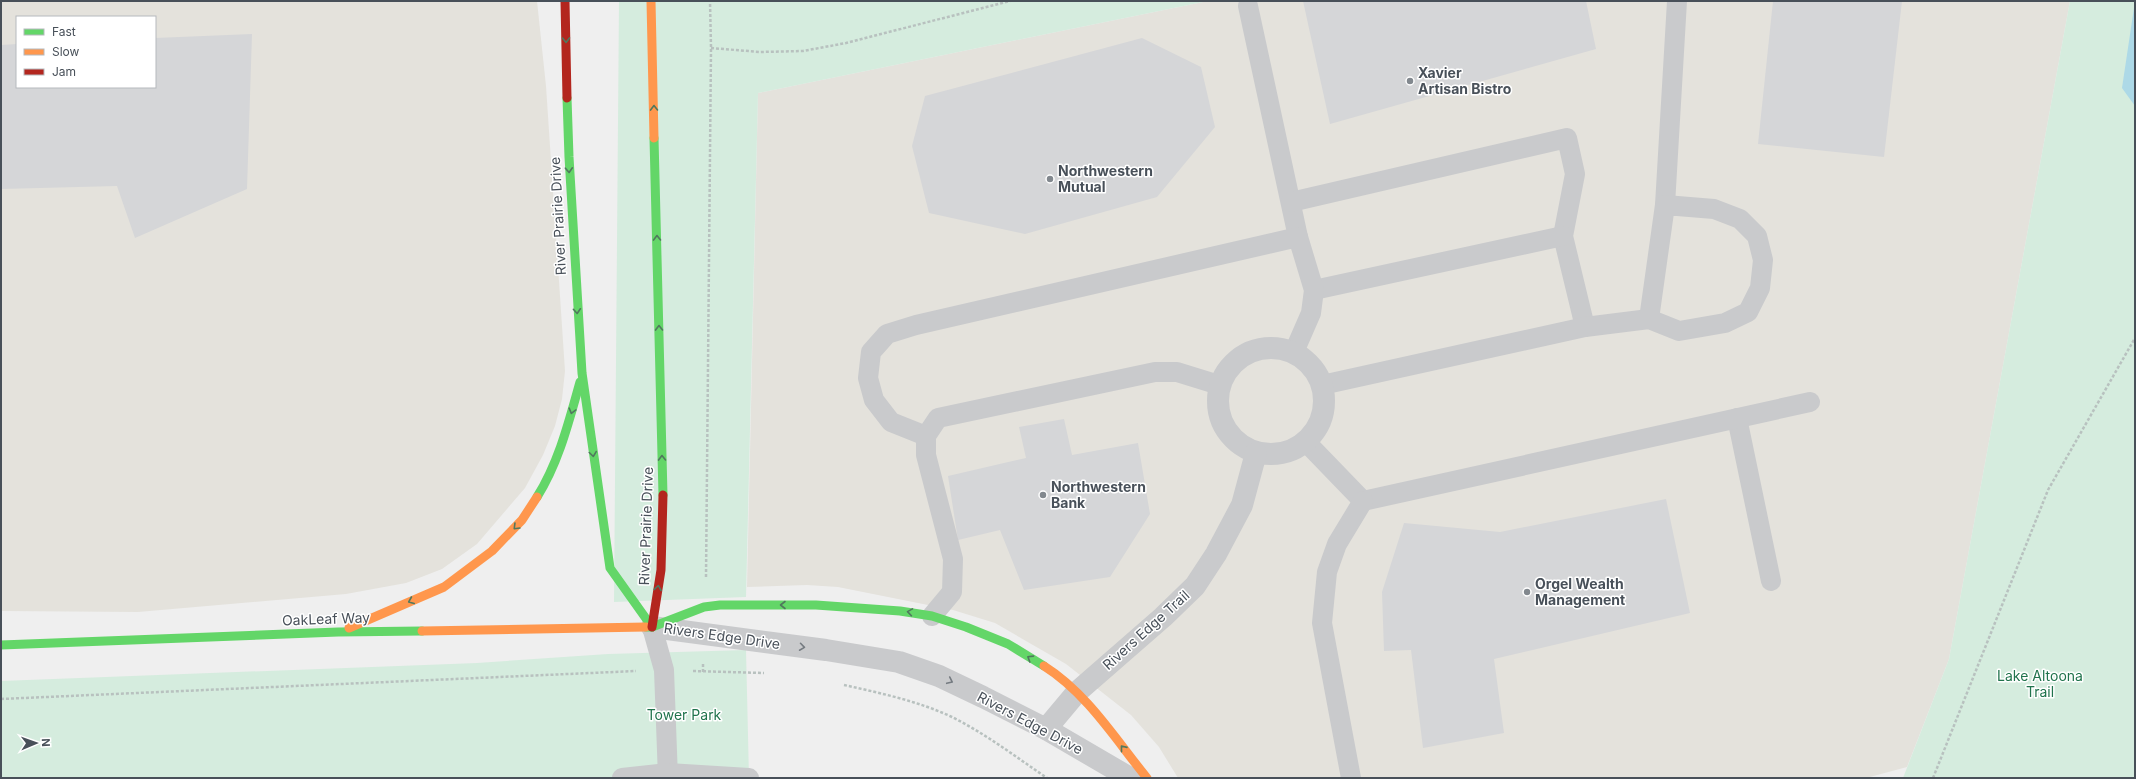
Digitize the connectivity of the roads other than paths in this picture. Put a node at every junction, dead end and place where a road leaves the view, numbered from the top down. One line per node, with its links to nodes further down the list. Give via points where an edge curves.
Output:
1 (565, 1): 13 (street, River Prairie Drive, one-way to 13, via 569,157)
2 (651, 1): 24 (street, River Prairie Drive, one-way to 2, via 661,570 663,492)
3 (1678, 1): 6 (lane)
4 (1248, 6): 5 (lane)
5 (1291, 202): 7 (lane, via 1567,138 1575,174); 8 (lane)
6 (1665, 205): 10 (lane); 10 (lane, via 1714,209 1740,219 1758,236 1763,260 1760,288 1748,312 1725,323 1679,331)
7 (1563, 236): 9 (lane); 11 (lane)
8 (1298, 237): 9 (lane); 18 (lane, via 916,325 887,334 871,352 868,378 874,400 891,422)
9 (1314, 290): 12 (lane, via 1311,313)
10 (1649, 319): 11 (lane)
11 (1585, 327): 15 (lane)
12 (1294, 352): 14 (street, via 1283,348 1250,351 1235,361); 15 (street, via 1314,370)
13 (582, 373): 24 (street, River Prairie Drive, one-way to 24, via 610,568); 25 (street, one-way to 25, via 566,433 543,487 522,520 492,551 444,587)
14 (1219, 385): 18 (lane, via 1177,372 1155,372 938,418); 20 (street, via 1218,410 1224,427 1235,441)
15 (1322, 386): 19 (street, via 1322,417)
16 (1810, 402): 17 (lane)
17 (1737, 418): 21 (lane); 22 (lane)
18 (926, 436): 23 (lane, via 926,455 953,559 952,592)
19 (1306, 442): 20 (street, via 1281,454); 21 (lane)
20 (1256, 453): 27 (street, Rivers Edge Trail, via 1242,506 1195,586)
21 (1363, 501): 34 (lane, via 1337,544 1327,572 1322,623)
22 (1771, 581)
23 (932, 616): 24 (street, Rivers Edge Drive, one-way to 24, via 816,605 720,605 704,607); 27 (street, Rivers Edge Drive, one-way to 23, via 1058,675 1008,644)
24 (652, 627): 25 (street, OakLeaf Way); 28 (street, Rivers Edge Drive, one-way to 28, via 899,662 939,676); 29 (lane, via 664,670)
25 (338, 632): 26 (street, OakLeaf Way)
26 (1, 645)
27 (1077, 692): 28 (street, Rivers Edge Trail); 33 (street, Rivers Edge Drive, one-way to 27)
28 (1046, 729): 32 (street, Rivers Edge Drive)
29 (668, 776): 30 (lane); 31 (lane)
30 (622, 778)
31 (749, 778)
32 (1130, 778)
33 (1147, 778)
34 (1351, 778)

